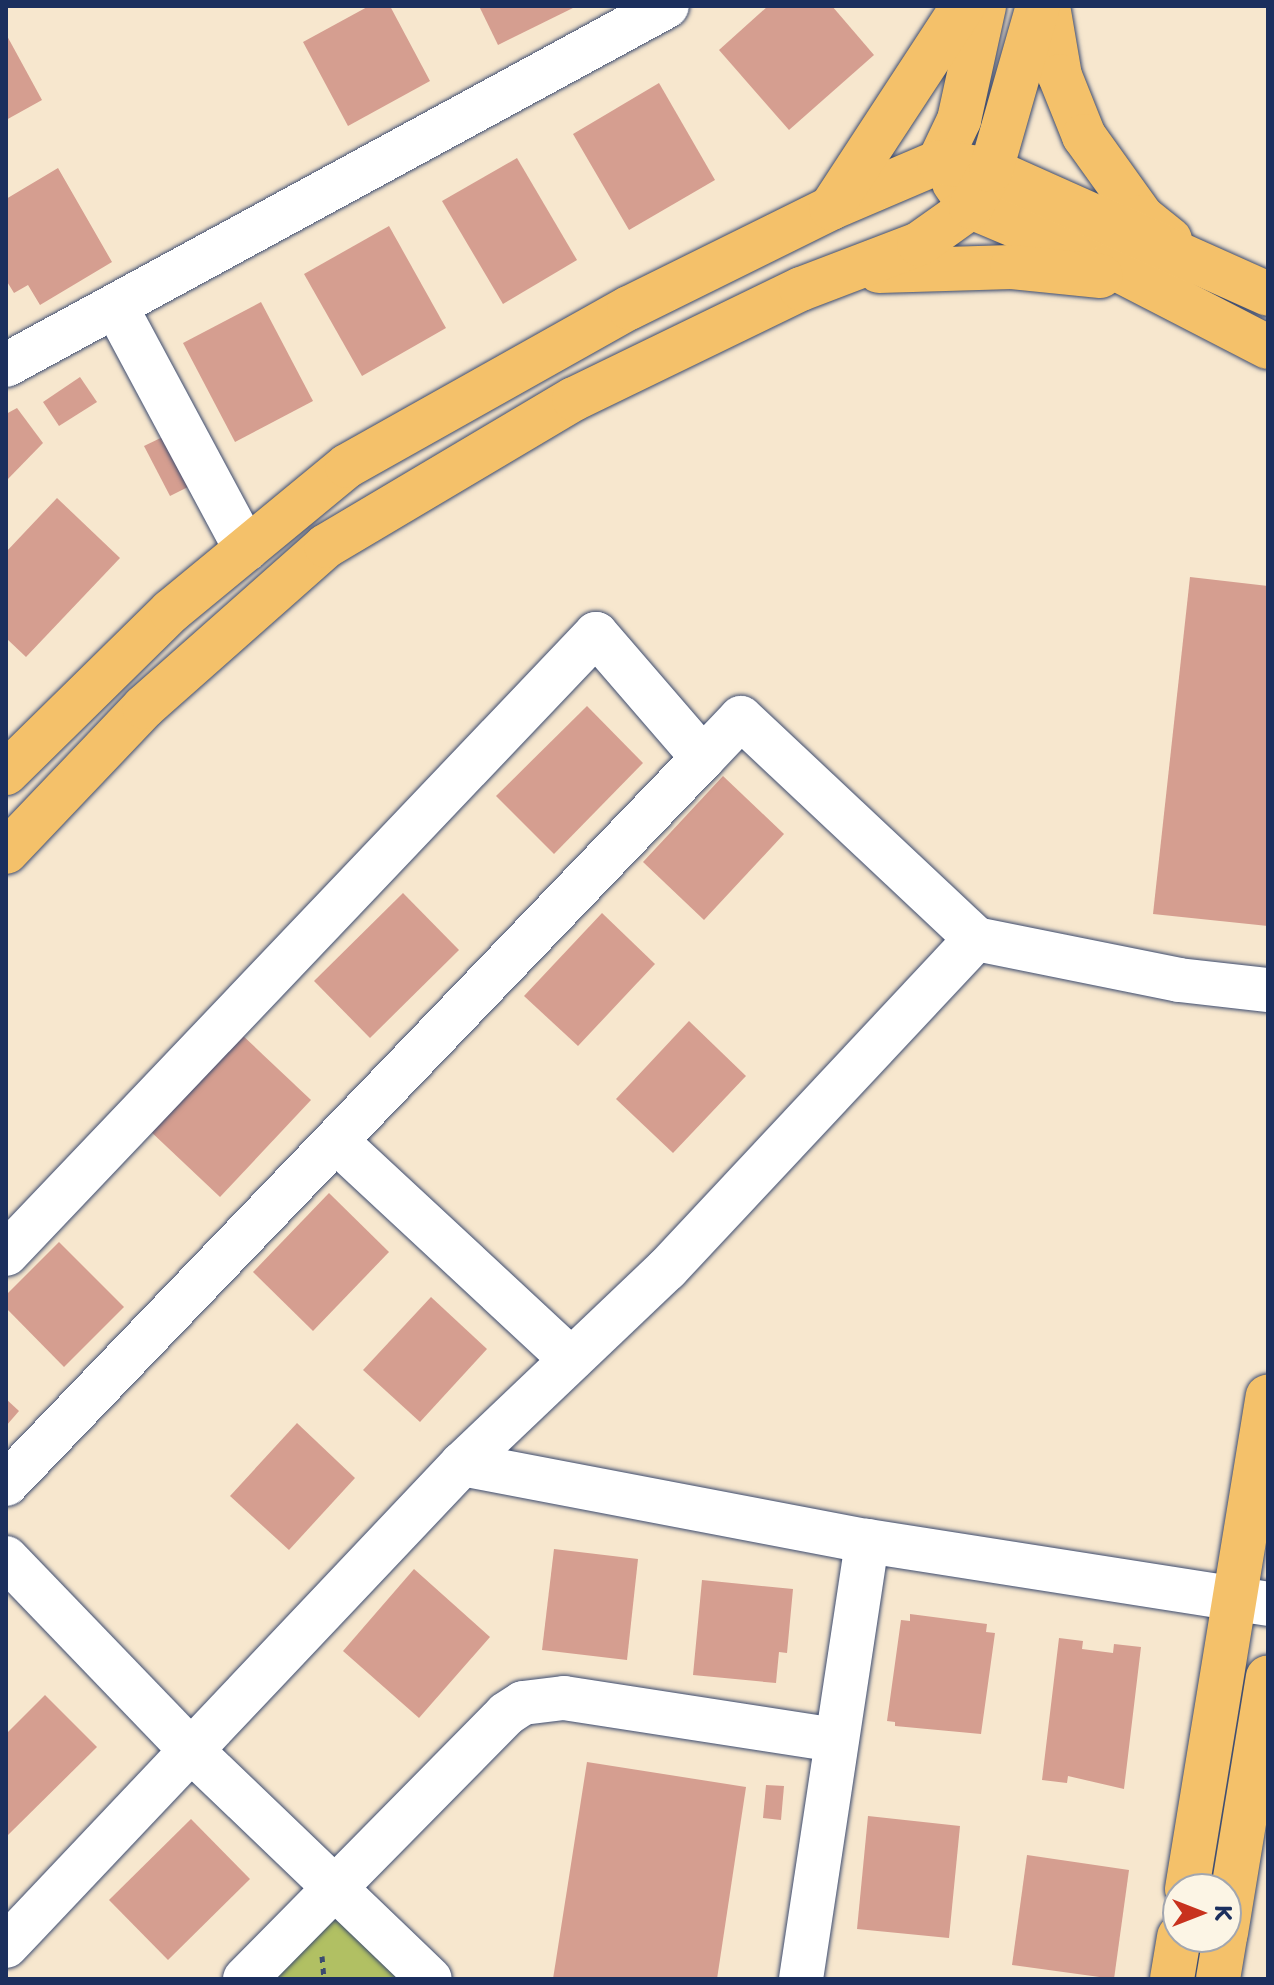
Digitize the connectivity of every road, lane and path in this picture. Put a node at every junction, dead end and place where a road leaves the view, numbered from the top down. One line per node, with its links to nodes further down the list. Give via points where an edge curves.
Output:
1 (667, 6): 13 (street)
2 (963, 6): 8 (main road)
3 (984, 6): 6 (main road, via 959,120)
4 (1038, 6): 7 (main road)
5 (1048, 6): 9 (main road, via 1060,76 1084,136 1142,217)
6 (939, 162): 7 (main road); 8 (main road)
7 (981, 188): 9 (main road); 10 (main road, via 919,244); 11 (main road)
8 (831, 208): 16 (main road, via 629,308 347,466)
9 (1194, 259): 12 (main road)
10 (840, 274): 11 (main road, via 1012,267); 19 (main road, via 574,399 326,546 144,707)
11 (1146, 283): 14 (main road)
12 (1268, 294)
13 (116, 307): 15 (street); 16 (street)
14 (1268, 347)
15 (6, 365)
16 (246, 549): 18 (main road)
17 (703, 758): 20 (street, via 741,718); 22 (street); 23 (street, via 596,634)
18 (9, 761)
19 (6, 852)
20 (976, 939): 21 (street, via 1179,980); 24 (street, via 667,1269)
21 (1268, 990)
22 (336, 1141): 24 (street); 27 (street)
23 (6, 1254)
24 (571, 1359): 26 (street)
25 (1268, 1397): 30 (main road)
26 (462, 1464): 28 (street); 33 (street)
27 (6, 1484)
28 (867, 1541): 30 (street); 32 (street)
29 (6, 1558): 33 (street)
30 (1251, 1602): 34 (main road)
31 (1268, 1677): 35 (main road)
32 (834, 1740): 36 (street, via 564,1698 523,1703 506,1714); 42 (street)
33 (193, 1752): 36 (street); 37 (street)
34 (1191, 1873)
35 (1236, 1873)
36 (334, 1889): 40 (street); 41 (street)
37 (6, 1946)
38 (1176, 1953): 43 (main road)
39 (1223, 1953): 44 (main road)
40 (245, 1979)
41 (430, 1979)
42 (801, 1979)
43 (1172, 1979)
44 (1218, 1979)

